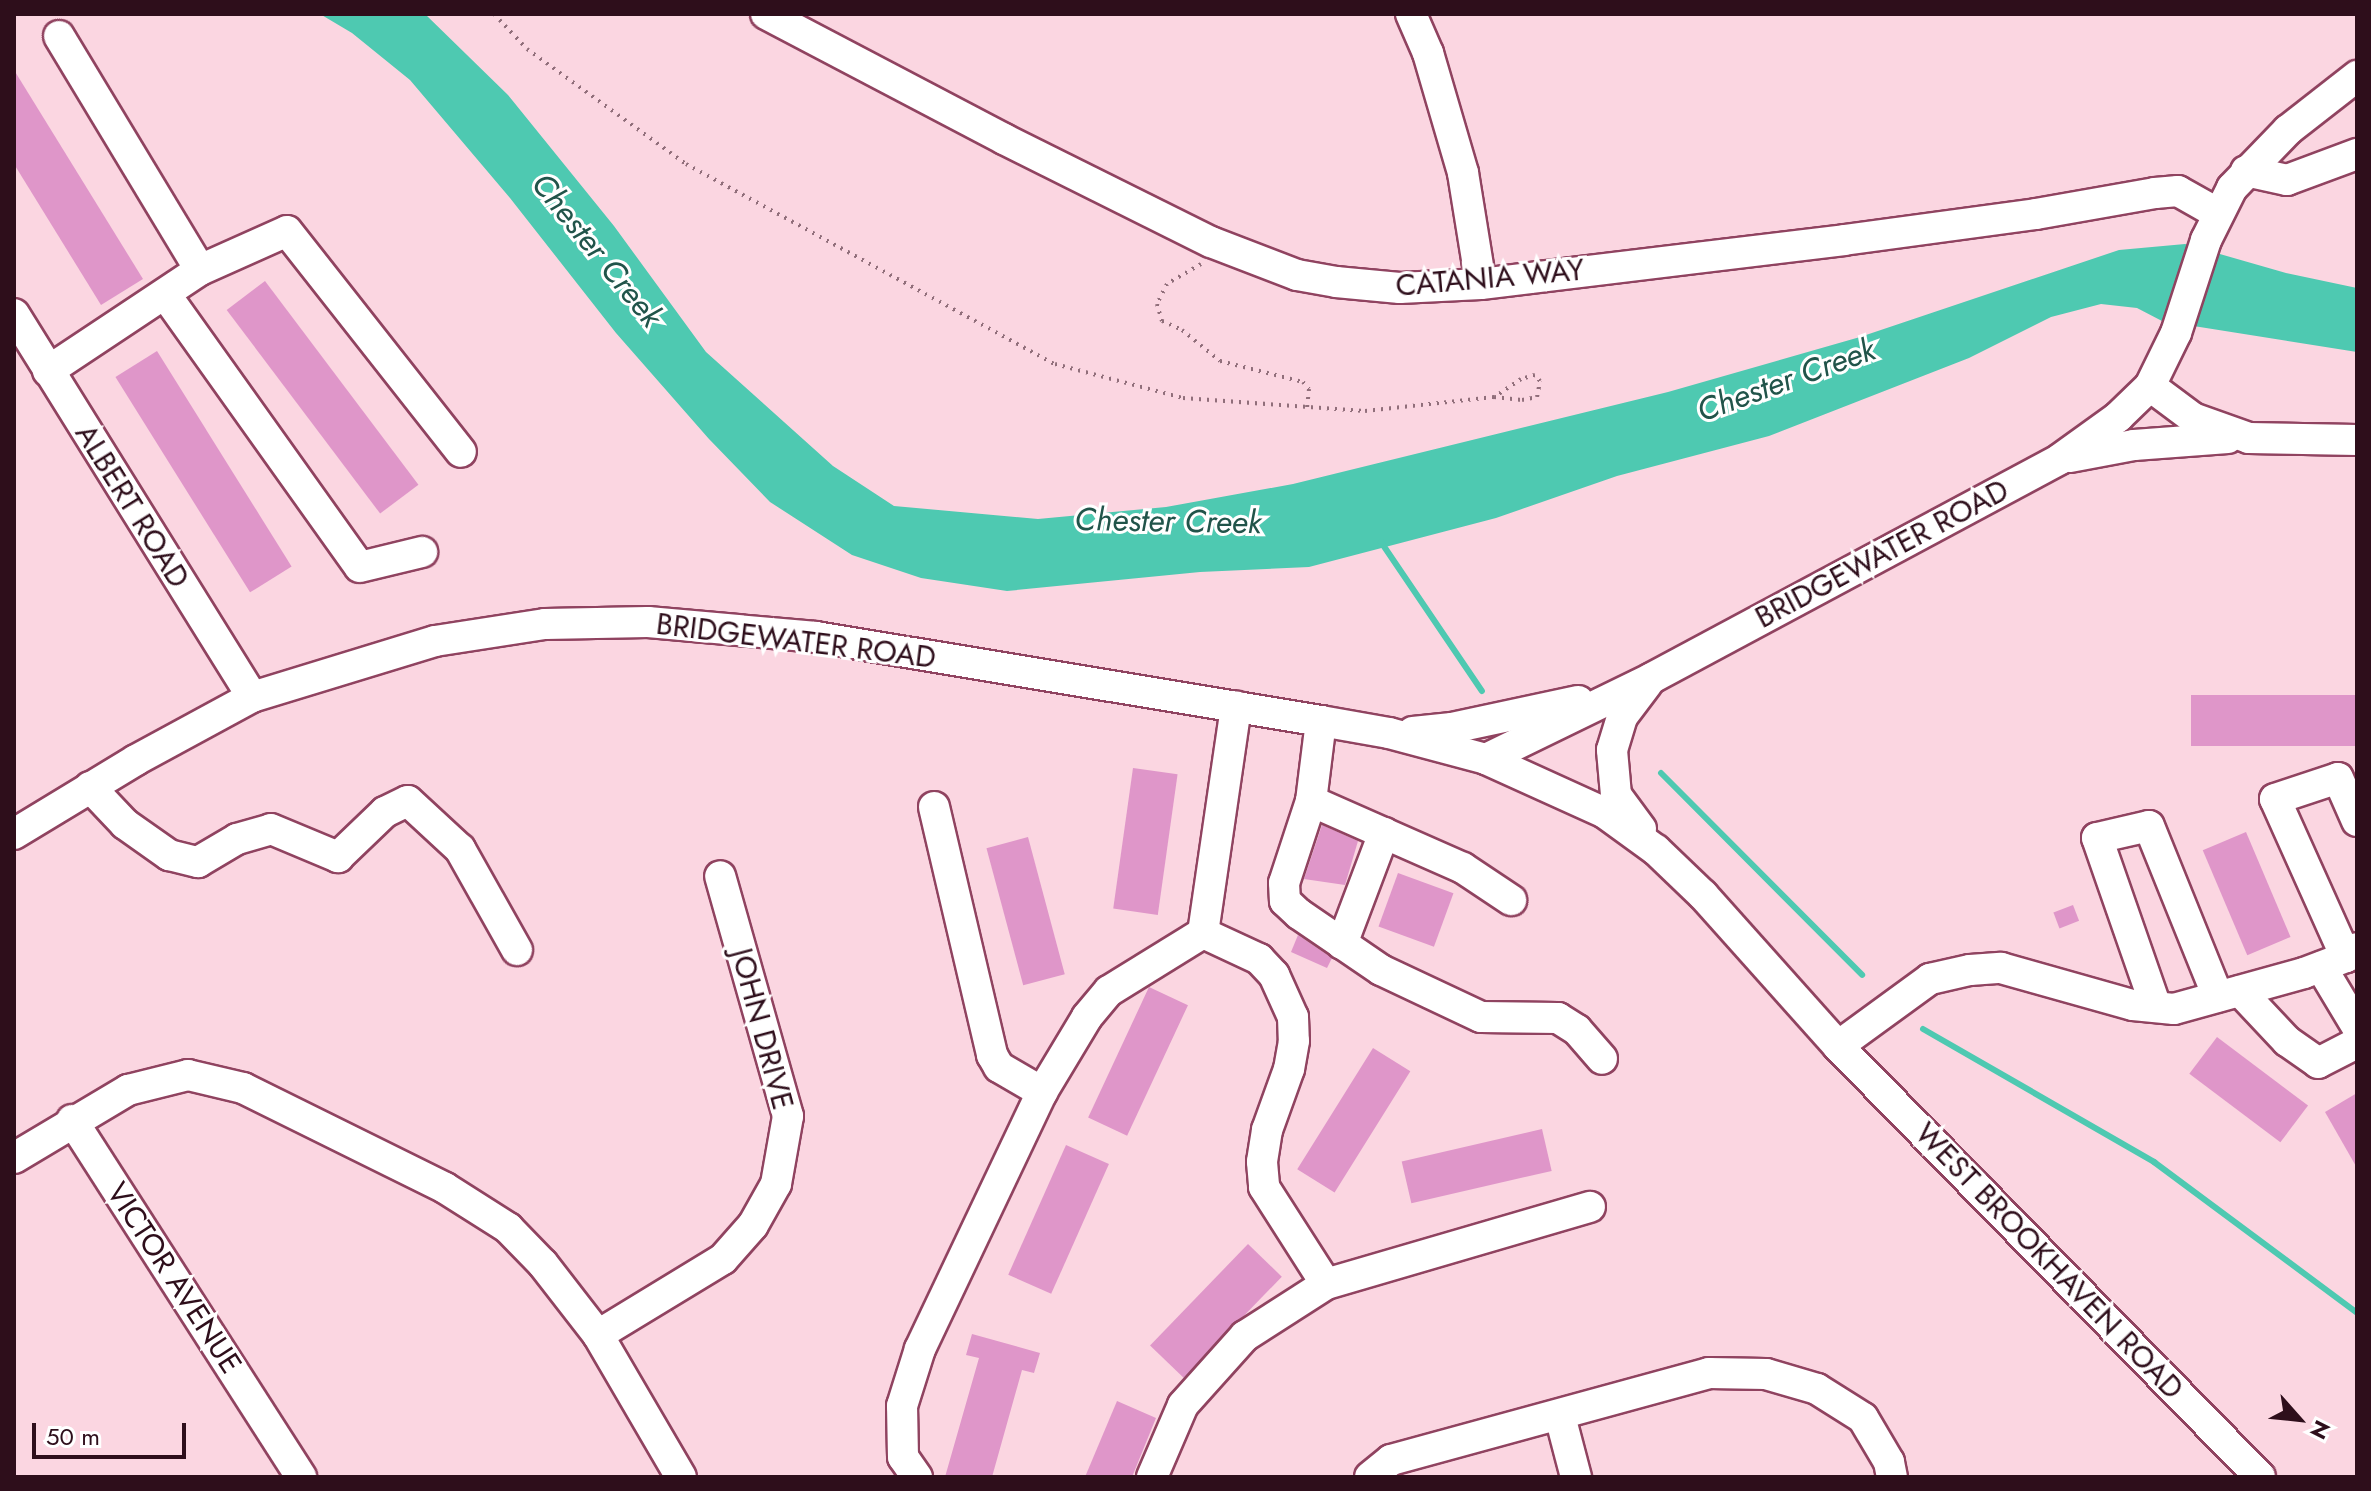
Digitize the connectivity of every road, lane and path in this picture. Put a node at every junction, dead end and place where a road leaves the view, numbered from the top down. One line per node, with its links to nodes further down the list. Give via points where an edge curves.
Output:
1 (494, 14): 17 (path, via 527,49 686,164 1055,364 1183,398)
2 (766, 14): 9 (street, CATANIA WAY)
3 (1411, 14): 11 (street, via 1428,53 1463,173)
4 (59, 36): 10 (street)
5 (2357, 76): 7 (street, BRIDGEWATER ROAD)
6 (2357, 154): 7 (street, via 2287,180)
7 (2246, 171): 8 (street, BRIDGEWATER ROAD)
8 (2212, 227): 11 (street, CATANIA WAY, via 2178,191 2021,216); 15 (street, BRIDGEWATER ROAD, via 2176,333)
9 (1220, 246): 11 (street, CATANIA WAY, via 1297,275 1336,282 1400,288); 17 (path, via 1199,266 1167,284 1157,304 1162,321 1220,361 1303,382 1309,389)
10 (200, 270): 12 (street); 20 (street, via 287,231)
11 (1481, 284)
12 (165, 294): 14 (street); 22 (street, via 360,567)
13 (14, 314): 14 (street, ALBERT ROAD)
14 (48, 371): 24 (street, ALBERT ROAD)
15 (2150, 386): 18 (street, via 2193,418); 21 (street, BRIDGEWATER ROAD)
16 (1494, 397): 16 (path, via 1537,397 1540,381 1535,375 1521,379); 17 (path, via 1365,411)
17 (1307, 408)
18 (2249, 438): 19 (street); 21 (street, via 2134,445)
19 (2357, 440)
20 (461, 452)
21 (2060, 459): 23 (street, BRIDGEWATER ROAD)
22 (422, 552)
23 (1652, 678): 27 (street, via 1526,713 1452,728); 28 (street, BRIDGEWATER ROAD); 35 (street, via 1631,701 1614,734 1611,771 1616,795)
24 (252, 697): 25 (street, BRIDGEWATER ROAD, via 449,638 545,624 648,622 816,637); 29 (street, BRIDGEWATER ROAD)
25 (1236, 706): 26 (street, BRIDGEWATER ROAD); 38 (street)
26 (1321, 721): 27 (street, BRIDGEWATER ROAD); 30 (street)
27 (1389, 733): 28 (street, BRIDGEWATER ROAD)
28 (1486, 759): 35 (street, WEST BROOKHAVEN ROAD, via 1605,813)
29 (90, 787): 33 (street, BRIDGEWATER ROAD); 40 (street, via 125,824 169,855 198,862 237,839 271,829 338,857 385,812 408,801 460,849)
30 (1311, 801): 34 (street); 39 (street, via 1284,883 1285,901)
31 (934, 807): 48 (street, via 992,1055 999,1067)
32 (2357, 821): 41 (street, via 2338,778 2275,799)
33 (16, 826)
34 (1384, 833): 37 (street, via 1463,868); 39 (street)
35 (1656, 850): 46 (street, WEST BROOKHAVEN ROAD)
36 (720, 876): 53 (street, JOHN DRIVE, via 788,1116 776,1184 753,1225 723,1259)
37 (1511, 900)
38 (1203, 933): 48 (street, via 1109,991); 52 (street, via 1259,959 1274,975 1293,1017 1289,1069 1267,1130 1264,1187)
39 (1342, 944): 47 (street, via 1381,970 1481,1017 1558,1018 1577,1030)
40 (517, 950)
41 (2341, 957): 42 (street); 44 (street)
42 (2229, 994): 43 (street, via 2174,1009); 43 (street, via 2149,826 2097,838); 45 (street, via 2318,1063)
43 (2156, 1007): 46 (street, via 2001,968 1970,970 1930,979)
44 (2357, 1027)
45 (2357, 1043)
46 (1838, 1046): 62 (street, WEST BROOKHAVEN ROAD)
47 (1602, 1059)
48 (1042, 1092): 57 (street, via 920,1349 902,1406 903,1457)
49 (72, 1120): 50 (street); 53 (street, via 128,1090 188,1075 243,1088 445,1188 508,1228); 55 (street, VICTOR AVENUE)
50 (14, 1158)
51 (1590, 1207): 52 (street)
52 (1326, 1284): 58 (street, via 1245,1336 1203,1382 1183,1405)
53 (598, 1335): 56 (street)
54 (1560, 1416): 59 (street, via 1391,1460); 60 (street); 61 (street, via 1709,1373 1766,1374 1817,1389 1863,1418)
55 (301, 1477)
56 (681, 1477)
57 (917, 1477)
58 (1152, 1477)
59 (1370, 1477)
60 (1576, 1477)
61 (1892, 1477)
62 (2260, 1477)

